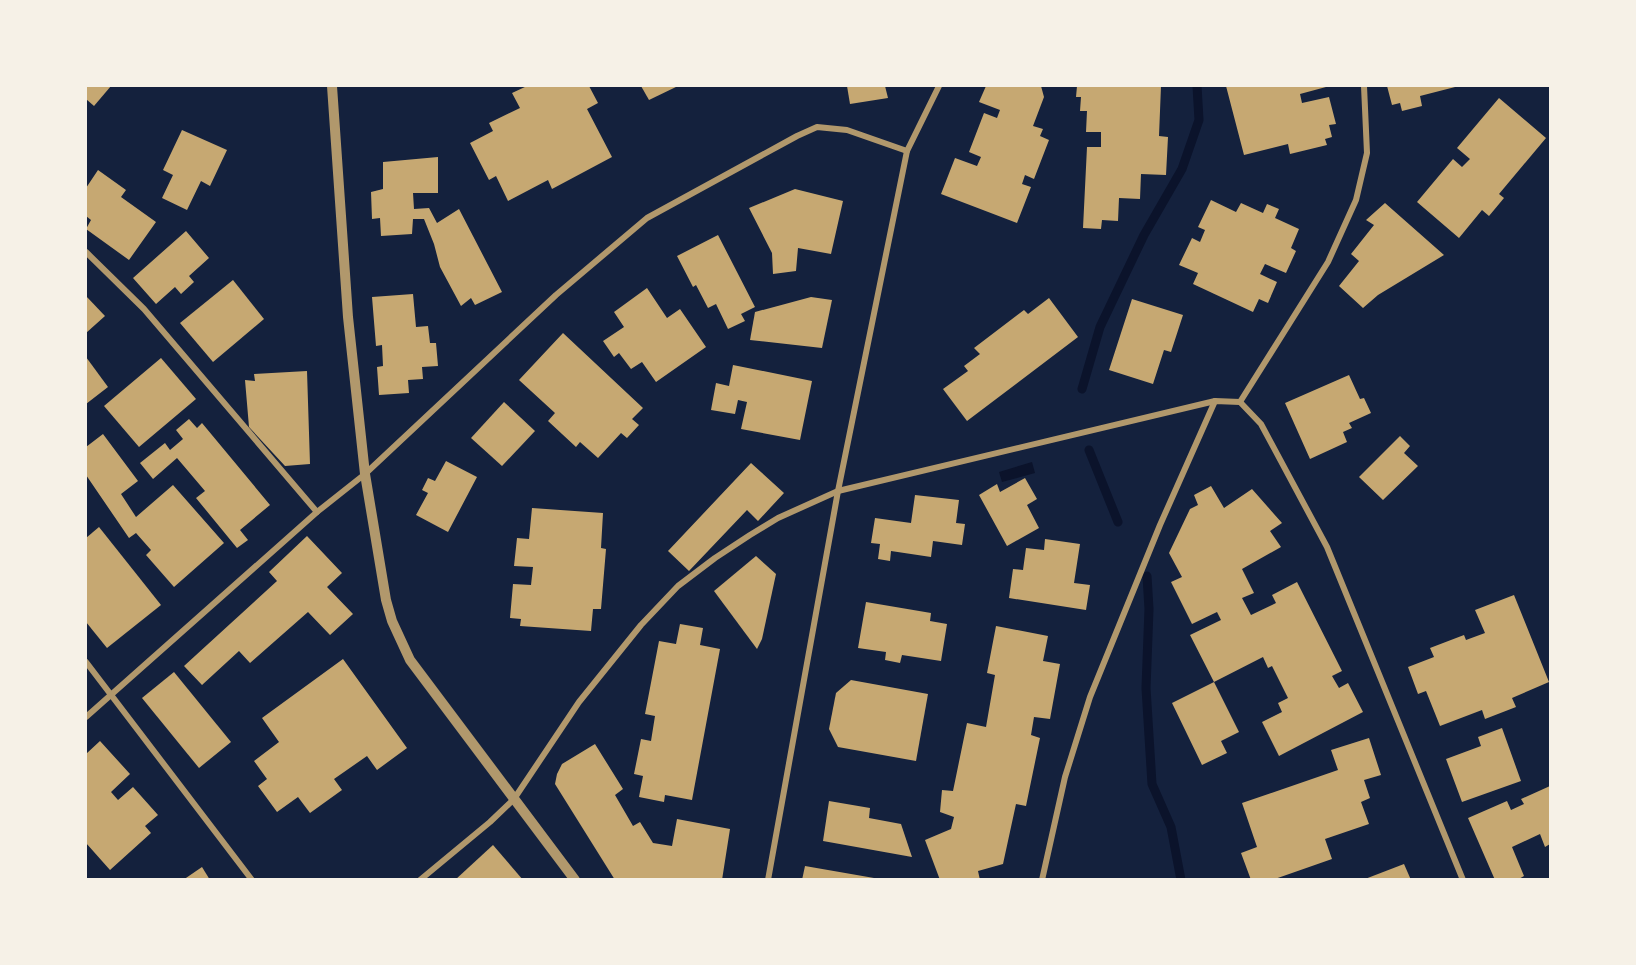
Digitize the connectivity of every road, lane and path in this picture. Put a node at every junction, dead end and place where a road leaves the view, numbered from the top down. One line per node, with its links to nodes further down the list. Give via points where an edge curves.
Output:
1 (332, 86): 8 (street, via 348,317)
2 (939, 86): 4 (street)
3 (1364, 86): 7 (street, via 1367,153 1356,200 1328,262)
4 (907, 151): 8 (street, via 847,130 818,128 647,218 556,295); 9 (street)
5 (86, 252): 10 (street, via 144,309)
6 (1215, 401): 7 (street); 9 (street); 19 (street, via 1090,697 1065,777)
7 (1240, 402): 20 (street, via 1261,424 1327,547)
8 (365, 474): 10 (street); 14 (street, via 386,600 401,643)
9 (838, 491): 14 (street, via 778,518 678,586 579,702); 18 (street)
10 (317, 512): 12 (street)
11 (86, 662): 12 (street)
12 (110, 694): 13 (street); 15 (street)
13 (86, 717)
14 (513, 799): 16 (street); 17 (street)
15 (252, 879)
16 (420, 879)
17 (574, 879)
18 (768, 879)
19 (1042, 879)
20 (1463, 879)

